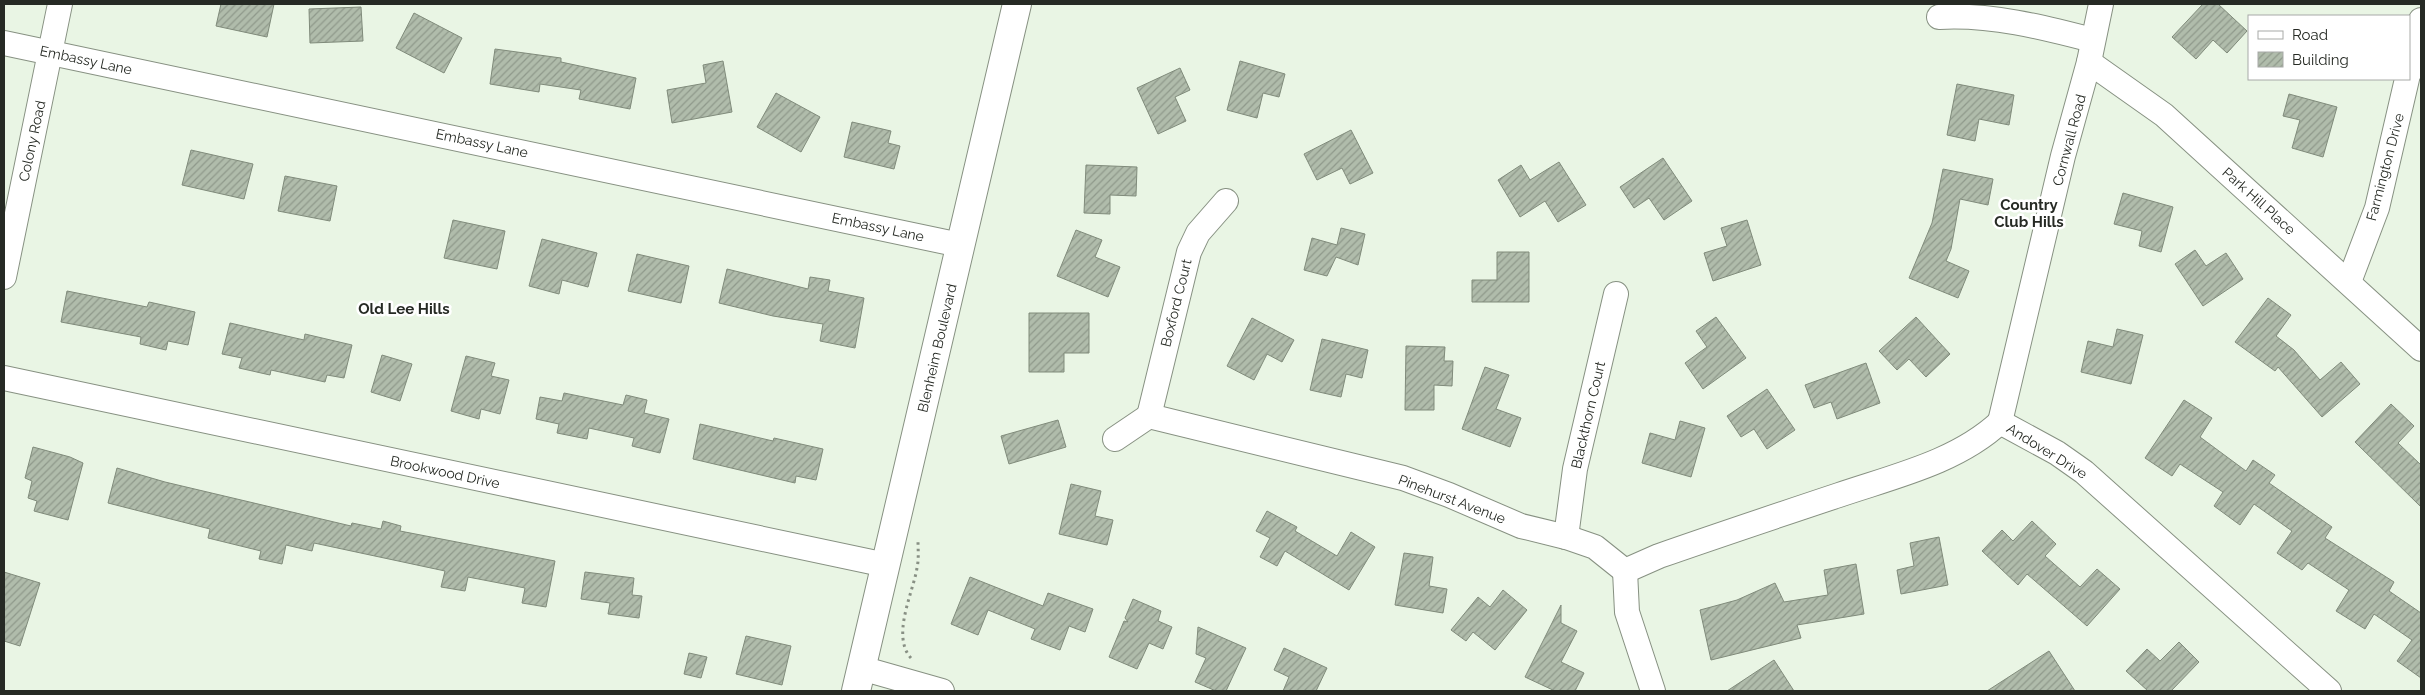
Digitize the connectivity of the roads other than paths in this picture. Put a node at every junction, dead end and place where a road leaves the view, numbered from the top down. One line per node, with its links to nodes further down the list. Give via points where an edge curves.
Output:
1 (60, 4): 8 (street, Colony Road)
2 (1017, 4): 12 (main road, Blenheim Boulevard)
3 (2101, 4): 7 (street, Cornwall Road)
4 (1939, 17): 7 (street, Park Hill Place, via 2037,26)
5 (2421, 20): 9 (street)
6 (4, 43): 8 (street, Embassy Lane)
7 (2091, 51): 14 (street, Park Hill Place); 19 (street, Cornwall Road)
8 (50, 53): 12 (street, Embassy Lane); 13 (street, Colony Road)
9 (2410, 69)
10 (2407, 80): 14 (street, Farmington Drive, via 2377,208)
11 (1226, 201): 18 (street, Boxford Court, via 1198,233 1189,252)
12 (960, 245): 22 (main road, Blenheim Boulevard)
13 (4, 277)
14 (2349, 282): 16 (street, Park Hill Place)
15 (1616, 294): 21 (street, Blackthorn Court, via 1575,469)
16 (2421, 349)
17 (4, 378): 22 (street, Brookwood Drive)
18 (1148, 416): 20 (street); 21 (street, Pinehurst Avenue, via 1402,478 1521,526)
19 (2000, 422): 23 (street, Andover Drive, via 1961,451 1659,556); 27 (street, Andover Drive, via 2084,472)
20 (1115, 439)
21 (1566, 537): 23 (street, Pinehurst Avenue, via 1595,547)
22 (886, 565): 24 (main road, Blenheim Boulevard)
23 (1625, 571): 26 (street, via 1627,612)
24 (858, 680): 25 (street)
25 (942, 691)
26 (1653, 691)
27 (2329, 691)

